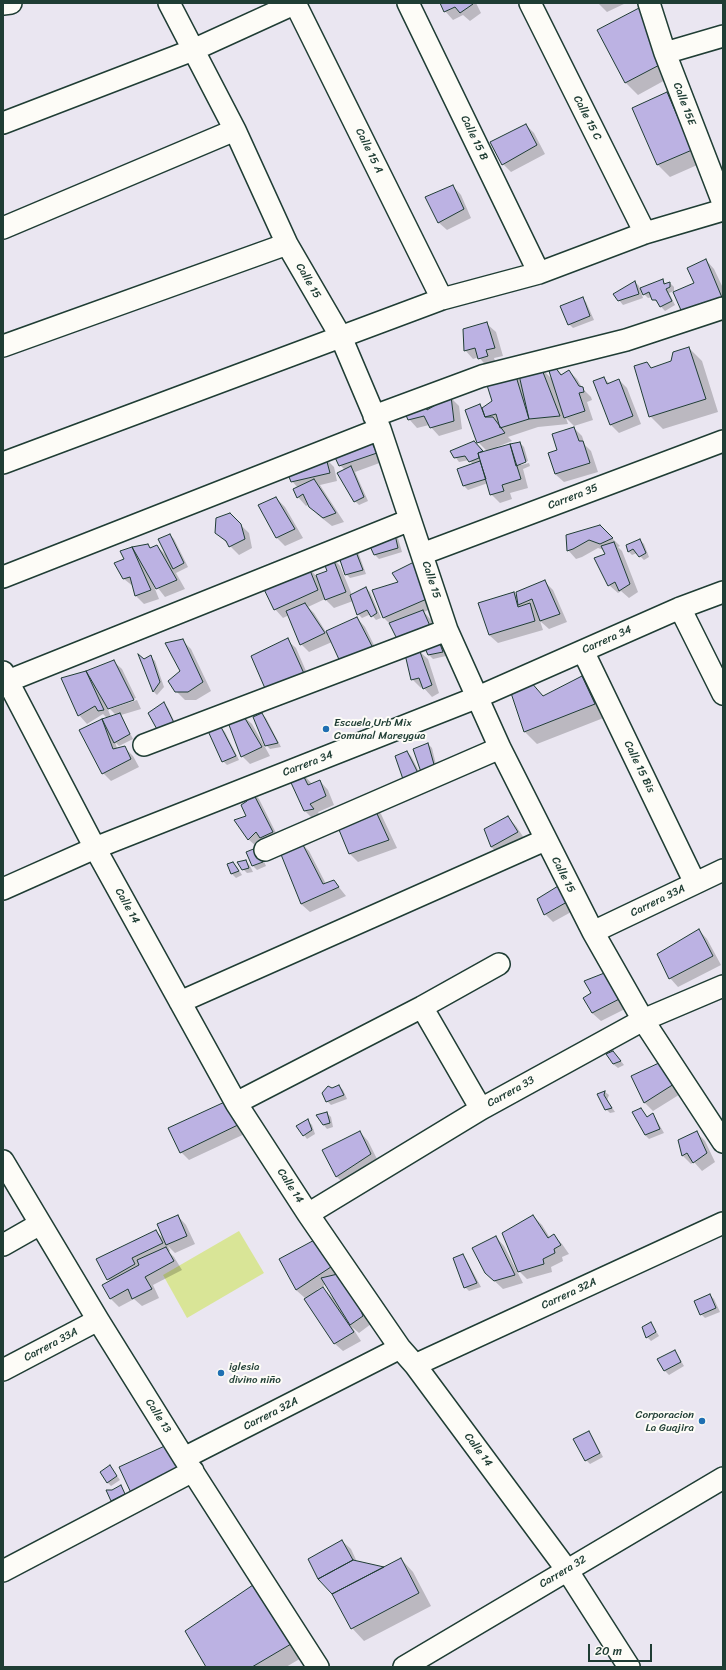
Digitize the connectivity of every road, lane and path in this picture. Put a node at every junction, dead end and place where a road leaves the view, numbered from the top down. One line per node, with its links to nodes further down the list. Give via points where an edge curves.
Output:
1 (11, 3): 7 (street)
2 (169, 3): 9 (street, Calle 15)
3 (295, 3): 9 (street); 19 (street, Calle 15 A)
4 (408, 3): 18 (street, Calle 15 B)
5 (530, 3): 16 (street, Calle 15 C)
6 (649, 3): 10 (street, Calle 15E)
7 (3, 4)
8 (723, 36): 10 (street)
9 (193, 50): 11 (street); 12 (street, Calle 15)
10 (664, 53): 13 (street, Calle 15E)
11 (3, 123)
12 (235, 130): 15 (street); 17 (street, Calle 15)
13 (723, 203)
14 (723, 210): 16 (street)
15 (3, 228)
16 (644, 233): 18 (street)
17 (287, 244): 21 (street, Calle 15); 22 (street)
18 (539, 273): 19 (street)
19 (442, 299): 21 (street)
20 (723, 308): 23 (street, via 626,340 482,376)
21 (341, 337): 23 (street, Calle 15); 25 (street)
22 (3, 346)
23 (377, 423): 26 (street, Calle 15); 28 (street)
24 (723, 441): 27 (street, Carrera 35)
25 (3, 463)
26 (410, 520): 27 (street, Calle 15); 33 (street)
27 (422, 554): 31 (street, Calle 15)
28 (3, 577)
29 (723, 592): 30 (street, Carrera 34)
30 (680, 608): 32 (street, Carrera 34); 34 (street)
31 (447, 630): 35 (street, Calle 15); 36 (street)
32 (583, 651): 35 (street, Carrera 34); 42 (street, Calle 15 Bis)
33 (6, 676): 39 (street, Calle 14)
34 (723, 694)
35 (478, 697): 37 (street, Calle 15); 39 (street, Carrera 34)
36 (144, 745)
37 (500, 748): 38 (street, Calle 15); 40 (street)
38 (545, 840): 44 (street, Calle 15); 47 (street)
39 (95, 848): 43 (street, Carrera 34); 47 (street, Calle 14)
40 (265, 850)
41 (723, 870): 42 (street, Carrera 33A)
42 (695, 883): 44 (street, Carrera 33A)
43 (3, 889)
44 (593, 932): 49 (street, Calle 15)
45 (499, 964): 48 (street)
46 (723, 986): 49 (street, Carrera 33)
47 (180, 1002): 50 (street, Calle 14)
48 (422, 1006): 50 (street); 51 (street)
49 (643, 1020): 51 (street, Carrera 33); 52 (street, Calle 15)
50 (236, 1103): 54 (street, Calle 14)
51 (481, 1109): 54 (street, Carrera 33)
52 (723, 1142)
53 (3, 1161): 56 (street, Calle 13)
54 (308, 1214): 59 (street, Calle 14)
55 (723, 1223): 60 (street, Carrera 32A)
56 (40, 1224): 57 (street); 58 (street, Calle 13)
57 (3, 1245)
58 (98, 1320): 61 (street, Carrera 33A); 62 (street, Calle 13)
59 (400, 1348): 60 (street, Calle 14); 62 (street, Carrera 32A)
60 (415, 1365): 64 (street, Calle 14)
61 (3, 1370)
62 (189, 1465): 65 (street, Carrera 32A); 66 (street, Calle 13)
63 (723, 1478): 64 (street, Carrera 32)
64 (567, 1570): 67 (street, Carrera 32); 68 (street, Calle 14)
65 (3, 1571)
66 (312, 1665)
67 (404, 1667)
68 (629, 1667)

